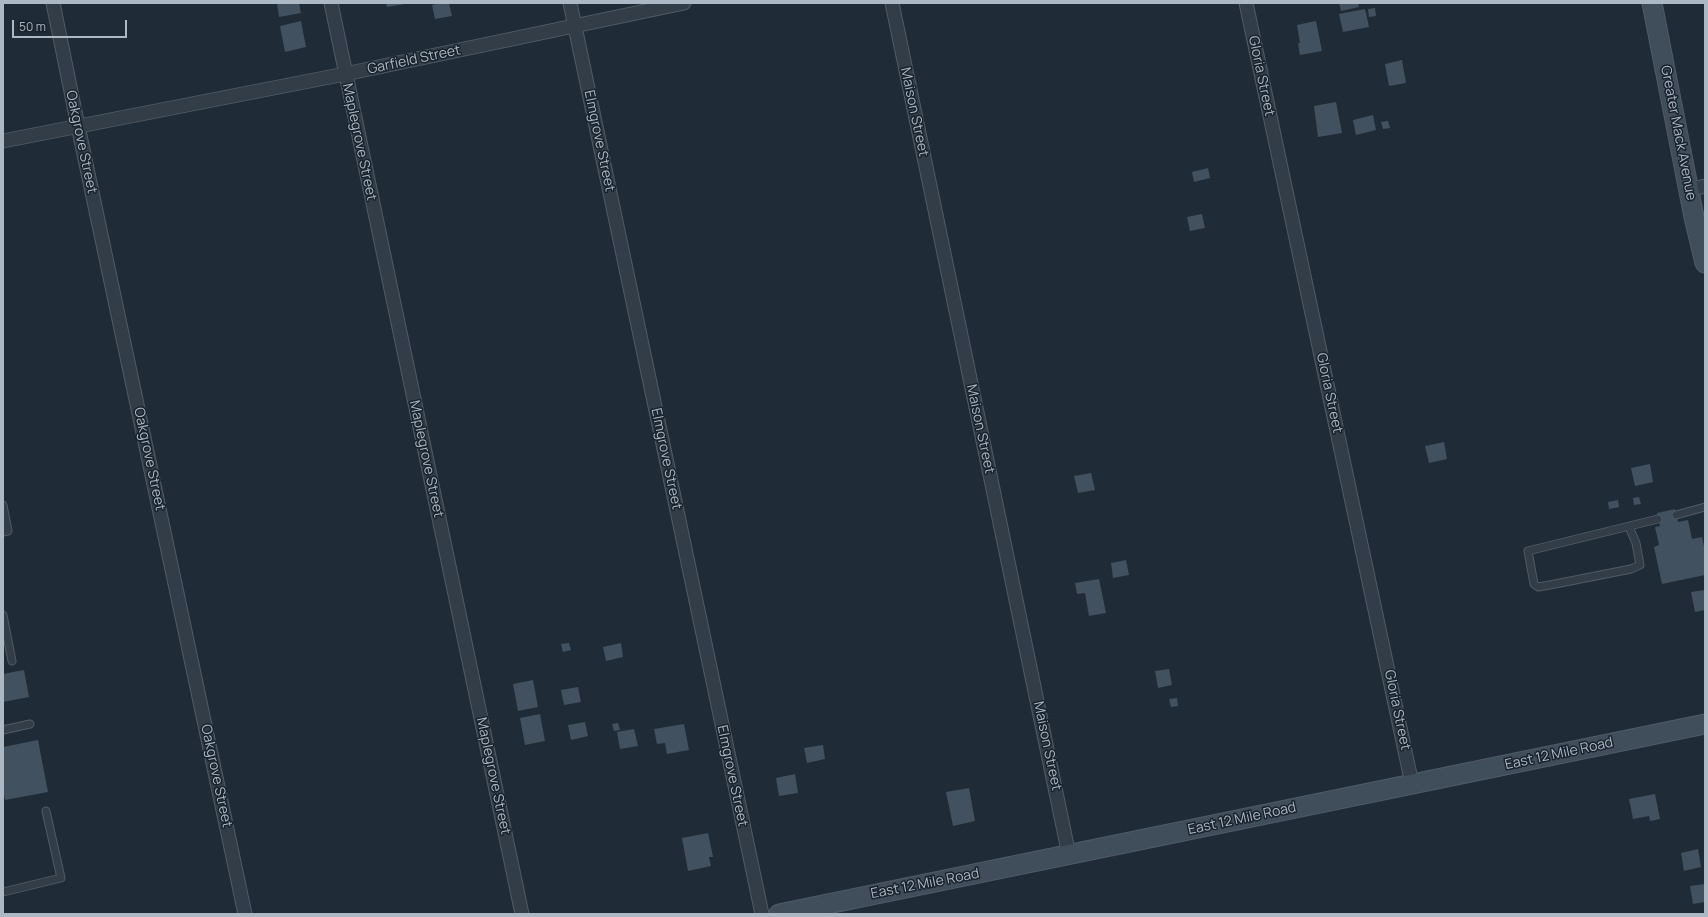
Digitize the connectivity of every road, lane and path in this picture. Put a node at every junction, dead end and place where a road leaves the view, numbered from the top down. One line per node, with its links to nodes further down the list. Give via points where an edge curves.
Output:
1 (53, 3): 10 (street, Oakgrove Street)
2 (331, 3): 9 (street, Maplegrove Street)
3 (570, 3): 8 (street, Elmgrove Street)
4 (684, 3): 8 (street, Garfield Street)
5 (892, 3): 27 (street, Maison Street)
6 (1246, 3): 25 (street, Gloria Street)
7 (1652, 3): 12 (main road, Greater Mack Avenue)
8 (574, 26): 9 (street, Garfield Street); 31 (street, Elmgrove Street)
9 (345, 74): 10 (street, Garfield Street); 30 (street, Maplegrove Street)
10 (78, 126): 11 (street, Garfield Street); 29 (street, Oakgrove Street)
11 (3, 141)
12 (1697, 188): 13 (main road, Greater Mack Avenue)
13 (1705, 263)
14 (3, 505): 19 (lane, via 8,531)
15 (1705, 507): 16 (lane)
16 (1676, 515)
17 (1658, 519): 18 (lane)
18 (1629, 527): 18 (lane, via 1528,551 1534,584 1538,587 1550,585 1640,566 1636,543)
19 (3, 532)
20 (3, 615): 21 (lane)
21 (12, 661)
22 (30, 724): 24 (lane)
23 (1705, 724): 25 (main road, East 12 Mile Road)
24 (3, 730)
25 (1412, 784): 27 (main road, East 12 Mile Road)
26 (46, 811): 28 (lane, via 60,878)
27 (1069, 855): 32 (main road, East 12 Mile Road)
28 (3, 892)
29 (246, 914)
30 (522, 914)
31 (762, 914)
32 (779, 914)

